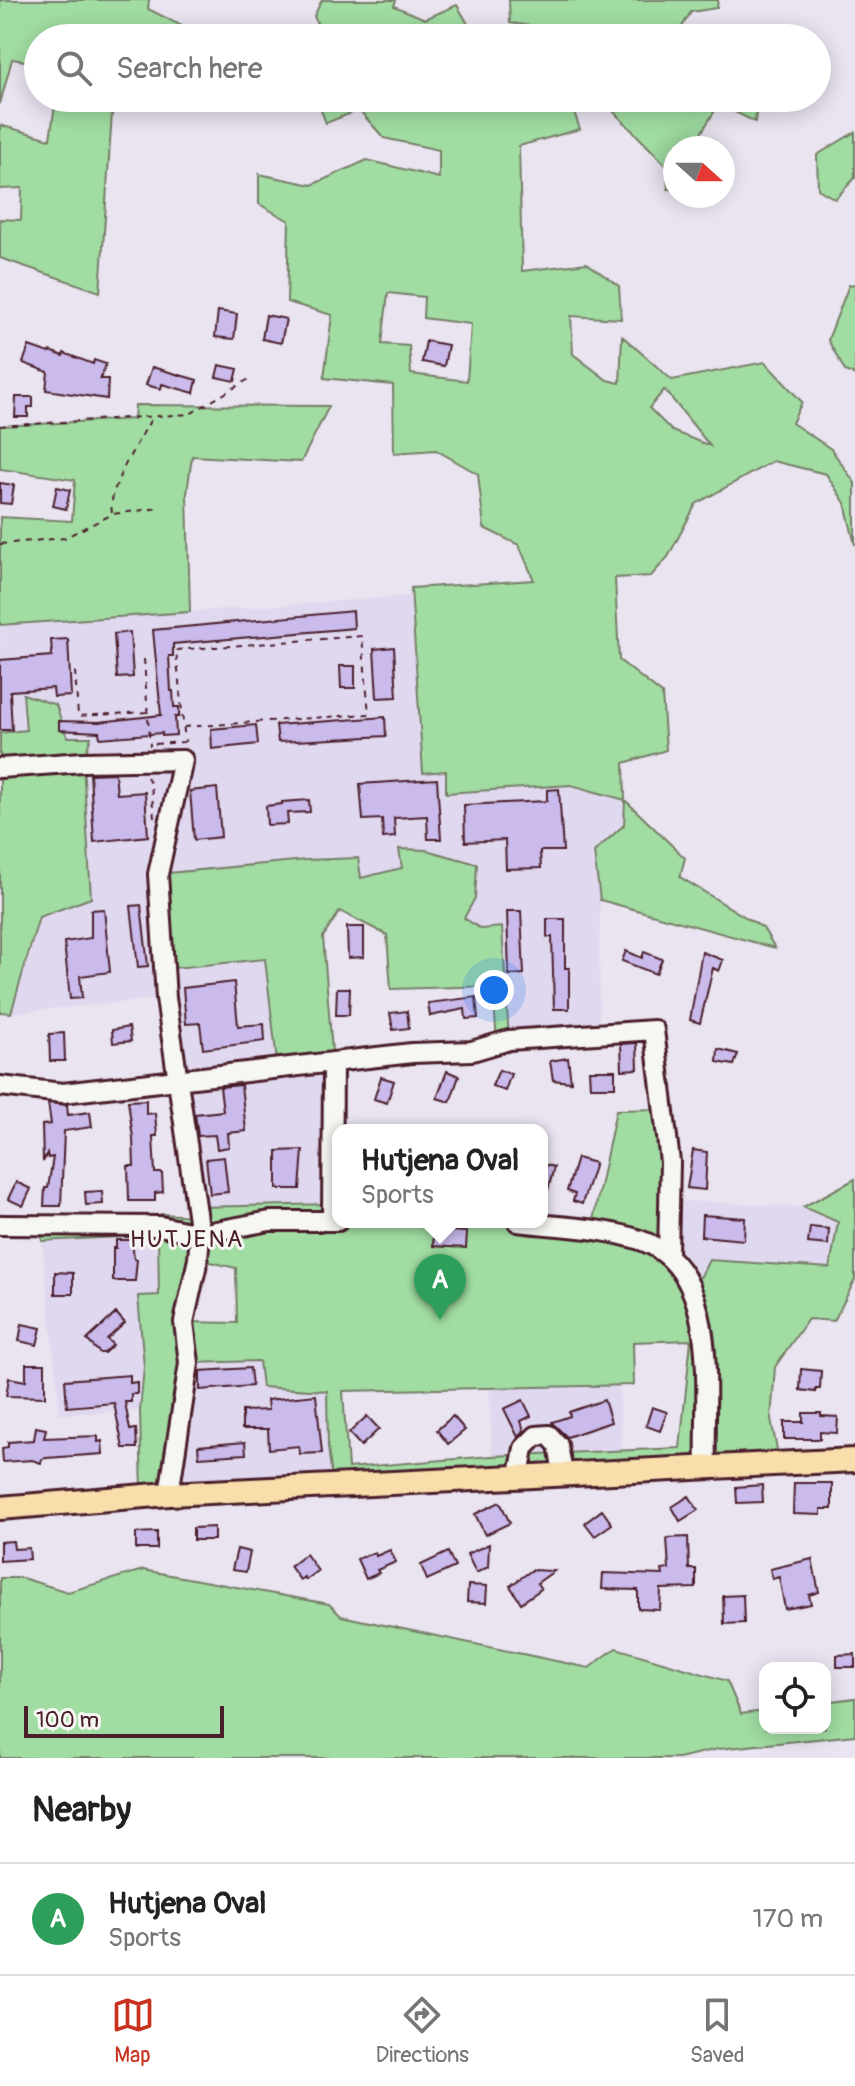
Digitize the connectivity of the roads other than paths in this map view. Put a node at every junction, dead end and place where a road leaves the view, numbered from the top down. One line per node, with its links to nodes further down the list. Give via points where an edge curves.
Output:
1 (0, 768): 3 (street, via 129,761 151,752 184,751 158,874 166,998)
2 (333, 1064): 3 (street); 5 (street); 10 (street, via 472,1051 509,1040 654,1030 670,1162)
3 (180, 1080): 4 (street, via 63,1093); 9 (street)
4 (0, 1086)
5 (334, 1124)
6 (332, 1221): 9 (street, via 270,1221)
7 (0, 1225): 9 (street, via 160,1226)
8 (548, 1225): 10 (street, via 640,1240)
9 (200, 1234): 15 (street, via 184,1322 189,1363)
10 (668, 1254): 12 (street, via 690,1284 699,1312 705,1352)
11 (855, 1460): 12 (main road)
12 (706, 1465): 13 (main road)
13 (563, 1473): 14 (main road); 14 (street, via 558,1445 549,1435 536,1436 524,1448)
14 (519, 1475): 15 (main road)
15 (169, 1494): 16 (main road)
16 (0, 1508)

